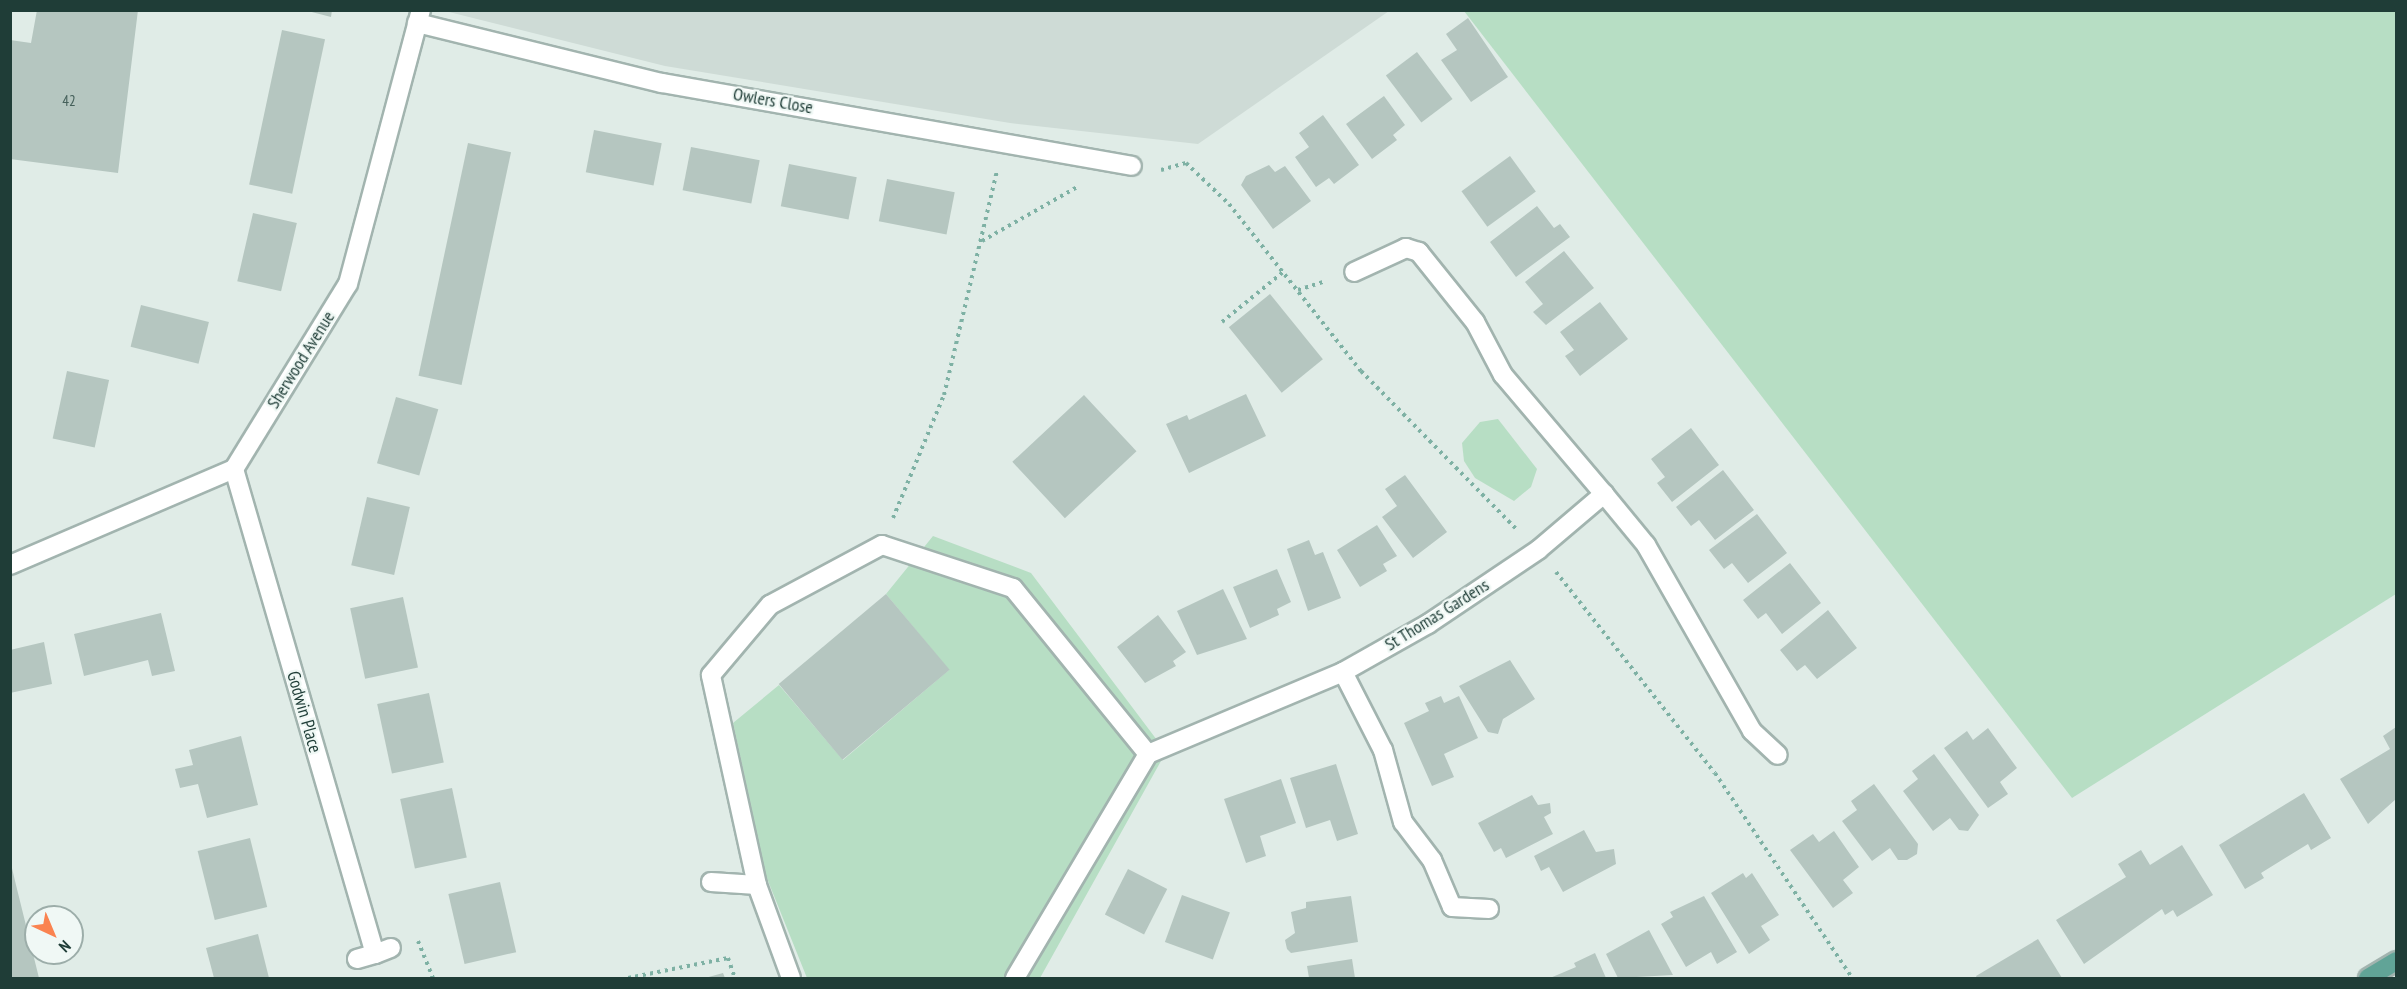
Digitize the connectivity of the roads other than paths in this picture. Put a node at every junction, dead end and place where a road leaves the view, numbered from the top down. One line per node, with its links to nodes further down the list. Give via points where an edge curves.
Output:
1 (419, 17): 2 (street, Owlers Close, via 662,83 1004,140); 4 (street, Sherwood Avenue, via 348,285)
2 (1126, 165)
3 (1354, 272): 5 (street, via 1406,248 1419,252 1475,322 1503,375)
4 (234, 469): 6 (street); 13 (street, Godwin Place)
5 (1604, 494): 7 (street, St Thomas Gardens, via 1538,550); 9 (street, via 1652,555 1752,731)
6 (10, 566)
7 (1343, 672): 8 (street, St Thomas Gardens); 12 (street, via 1383,750 1403,822 1432,860 1452,907)
8 (1148, 754): 11 (street, via 1013,588 882,545 770,605 711,675); 16 (street)
9 (1778, 755)
10 (711, 882): 11 (street)
11 (756, 885): 15 (street)
12 (1489, 909)
13 (374, 954)
14 (2397, 961): 17 (main road)
15 (791, 978)
16 (1015, 978)
17 (2368, 978)

